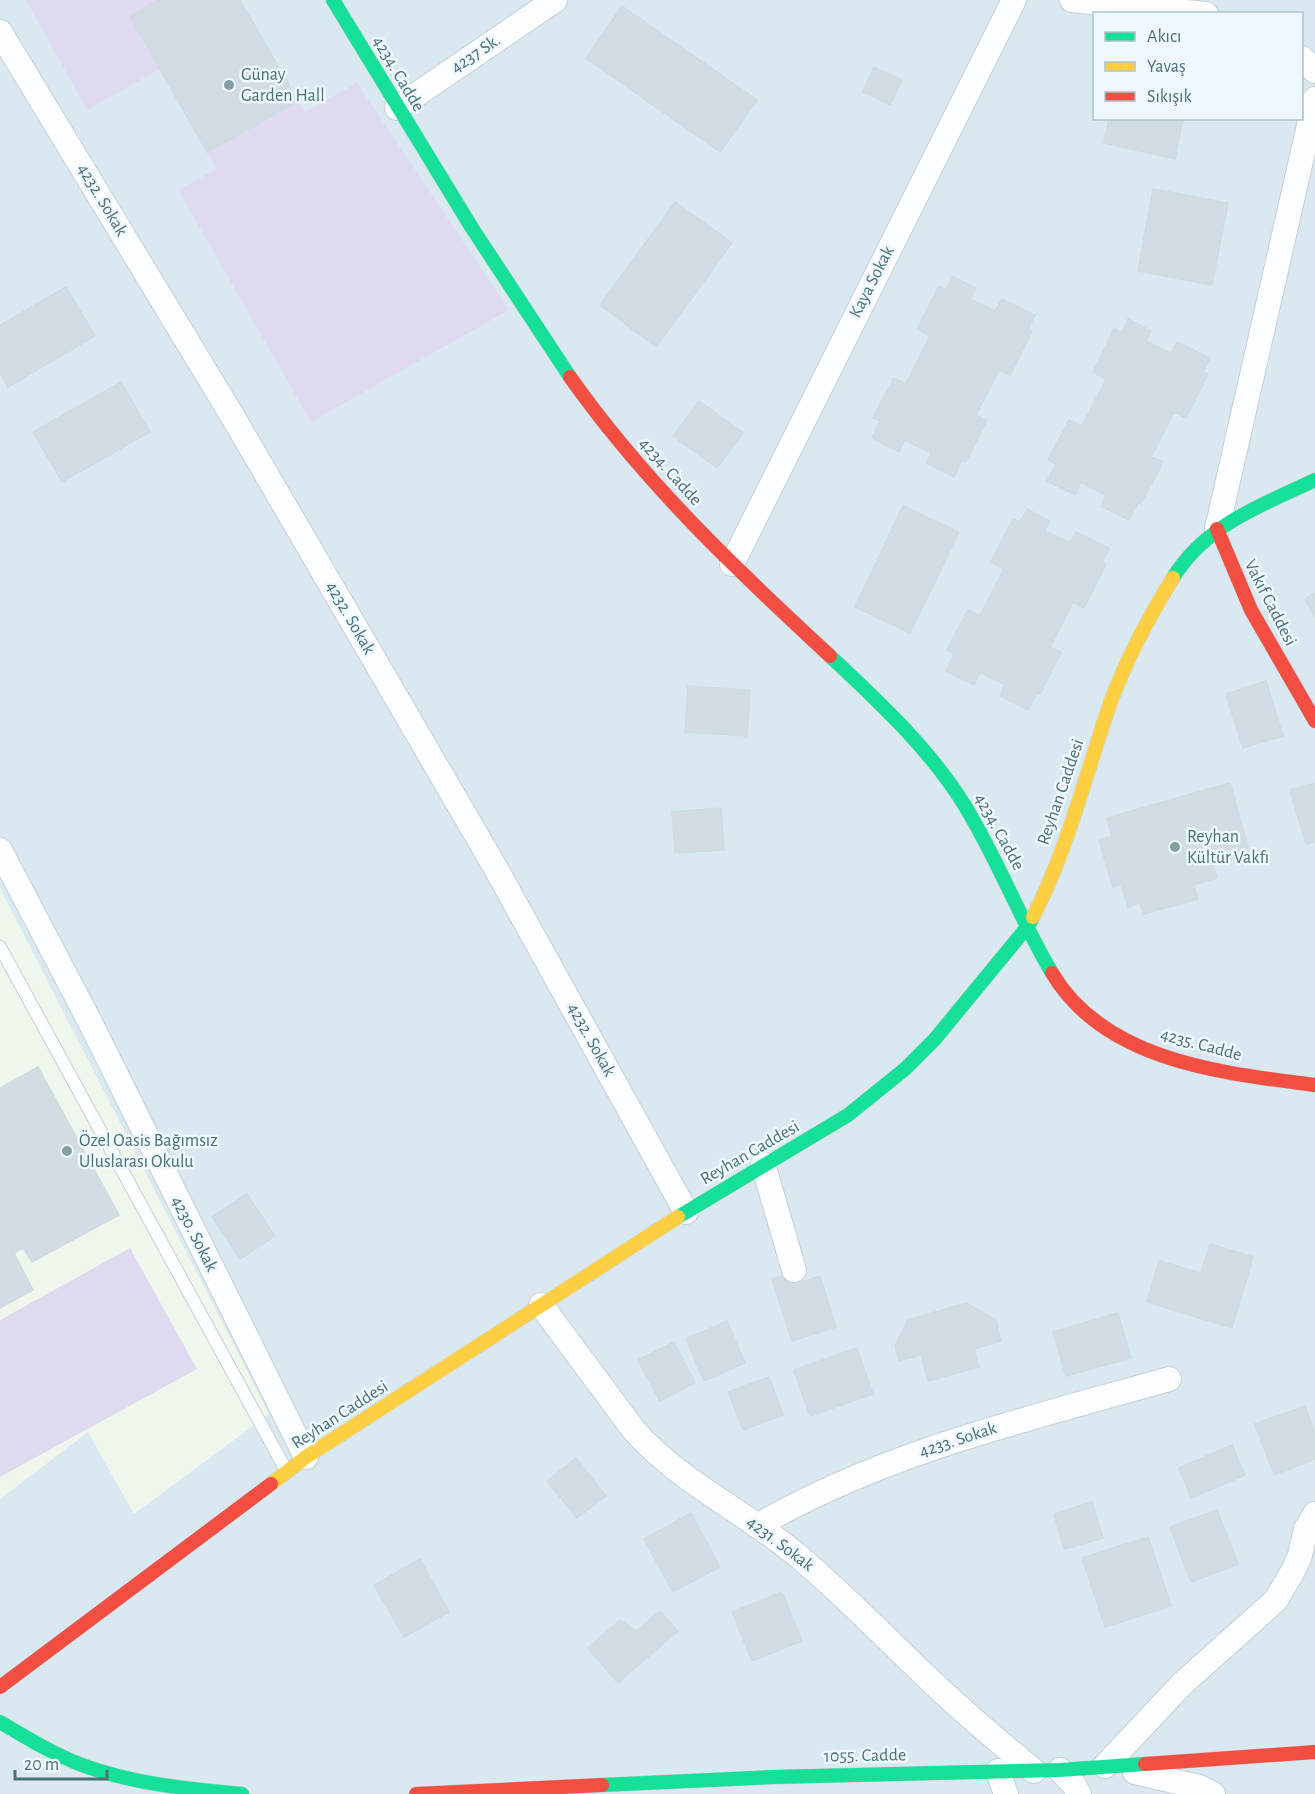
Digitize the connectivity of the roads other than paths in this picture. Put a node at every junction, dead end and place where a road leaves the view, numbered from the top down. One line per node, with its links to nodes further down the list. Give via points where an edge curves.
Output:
1 (333, 0): 10 (street, 4234. Cadde)
2 (555, 0): 10 (street, 4237 Sk.)
3 (1014, 0): 13 (street, Kaya Sokak)
4 (1072, 0): 5 (street)
5 (1187, 12)
6 (0, 32): 20 (street, 4232. Sokak, via 233,417 495,867)
7 (1303, 59): 8 (street)
8 (1315, 71)
9 (1315, 99): 12 (street)
10 (397, 108): 13 (street, 4234. Cadde, via 505,282 609,430 671,503)
11 (1315, 480): 12 (street, Reyhan Caddesi)
12 (1217, 529): 14 (street, Vakıf Caddesi, via 1251,610); 16 (street, Reyhan Caddesi, via 1175,574 1130,655 1068,833)
13 (732, 564): 16 (street, 4234. Cadde, via 915,740 966,807)
14 (1315, 721)
15 (0, 850): 24 (street, 4230. Sokak, via 90,1022)
16 (1028, 926): 18 (street, 4235. Cadde, via 1064,992 1111,1031 1174,1061); 19 (street, Reyhan Caddesi, via 935,1040 905,1069 848,1115)
17 (0, 948): 24 (lane)
18 (1315, 1085)
19 (763, 1164): 20 (street, Reyhan Caddesi); 21 (street)
20 (686, 1212): 22 (street, Reyhan Caddesi)
21 (794, 1270)
22 (541, 1305): 24 (street, Reyhan Caddesi); 26 (street, 4231. Sokak, via 650,1448)
23 (1169, 1379): 26 (street, 4233. Sokak, via 911,1456 798,1502)
24 (296, 1464): 27 (street, Reyhan Caddesi)
25 (1315, 1514): 30 (street, via 1306,1529 1294,1569 1275,1600 1176,1690)
26 (757, 1526): 33 (street, 4231. Sokak, via 814,1570 974,1721)
27 (3, 1677)
28 (0, 1722): 34 (street, via 81,1765)
29 (1315, 1752): 30 (street, 1055. Cadde)
30 (1105, 1766): 31 (street, 1055. Cadde); 40 (street, via 1177,1781)
31 (1060, 1770): 33 (street, 1055. Cadde); 39 (street)
32 (998, 1771): 33 (street, 1055. Cadde); 35 (street, 1055. Cadde, via 774,1776); 38 (street)
33 (1034, 1771)
34 (179, 1791): 36 (street)
35 (517, 1792): 37 (street, 1055. Cadde)
36 (242, 1794)
37 (416, 1794)
38 (1006, 1794)
39 (1079, 1794)
40 (1213, 1794)

